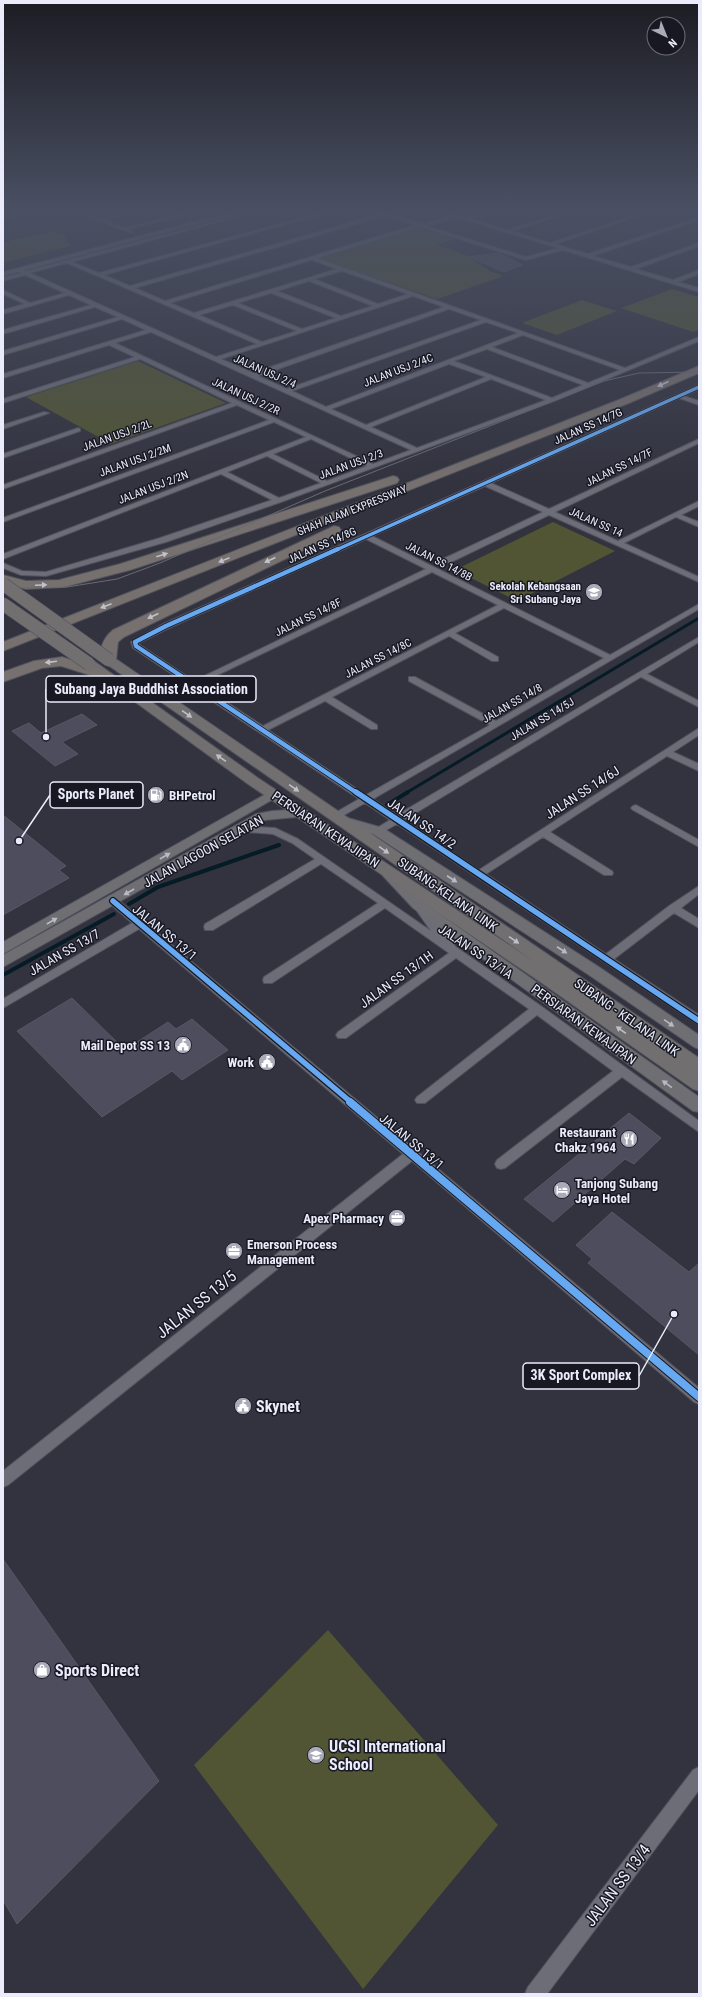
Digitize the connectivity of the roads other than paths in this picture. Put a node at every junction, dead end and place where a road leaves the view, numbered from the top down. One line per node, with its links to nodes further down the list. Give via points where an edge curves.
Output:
1 (23, 301): 13 (street)
2 (39, 301): 13 (street)
3 (87, 301): 14 (street, JALAN USJ 2/4)
4 (162, 301): 11 (street)
5 (172, 301): 11 (street)
6 (240, 301): 12 (street)
7 (298, 301): 20 (street)
8 (366, 301): 15 (street)
9 (392, 301): 15 (street)
10 (433, 301): 16 (street)
11 (166, 303): 18 (street)
12 (234, 303): 18 (street); 23 (street)
13 (29, 304): 17 (street)
14 (95, 305): 19 (street, JALAN USJ 2/4); 24 (street)
15 (378, 306): 20 (street)
16 (449, 307): 21 (street); 37 (street)
17 (3, 312)
18 (194, 315): 28 (street)
19 (122, 317): 22 (street, JALAN USJ 2/4); 30 (street)
20 (341, 318): 23 (street)
21 (486, 320): 25 (street); 41 (street)
22 (151, 330): 27 (street); 32 (street, JALAN USJ 2/4)
23 (302, 331): 28 (street)
24 (3, 332)
25 (523, 333): 29 (street, JALAN USJ 2/4C); 35 (street)
26 (699, 339): 35 (street, JALAN USJ 2/3)
27 (110, 343): 31 (street, JALAN USJ 2/2R); 36 (street)
28 (262, 344): 32 (street)
29 (487, 347): 33 (street, JALAN USJ 2/4C); 39 (street)
30 (3, 353)
31 (140, 357): 45 (street); 47 (street, JALAN USJ 2/2R)
32 (216, 359): 37 (street, JALAN USJ 2/4)
33 (450, 362): 38 (street); 49 (street, JALAN USJ 2/4C)
34 (699, 369): 46 (highway, SHAH ALAM EXPRESSWAY, one-way to 46)
35 (626, 370): 39 (street, JALAN USJ 2/3)
36 (3, 376)
37 (251, 376): 41 (street, JALAN USJ 2/4)
38 (492, 378): 44 (street); 53 (street)
39 (589, 385): 44 (street, JALAN USJ 2/3)
40 (699, 387): 42 (street, JALAN SS 14/7G)
41 (286, 391): 49 (street, JALAN USJ 2/4)
42 (679, 396): 48 (street); 64 (street, JALAN SS 14/7G)
43 (600, 399): 61 (highway, SHAH ALAM EXPRESSWAY)
44 (552, 400): 57 (street, JALAN USJ 2/3)
45 (3, 401)
46 (625, 401): 88 (highway, SHAH ALAM EXPRESSWAY, one-way to 88); 91 (highway, one-way to 91, via 530,448 322,535 130,626 108,643)
47 (237, 403): 51 (street, JALAN USJ 2/2R); 65 (street, JALAN USJ 2/2L)
48 (699, 403)
49 (325, 409): 53 (street, JALAN USJ 2/4)
50 (46, 413): 52 (street)
51 (273, 420): 55 (street, JALAN USJ 2/2R); 70 (street, JALAN USJ 2/2M)
52 (3, 427)
53 (366, 427): 57 (street, JALAN USJ 2/4)
54 (78, 430): 59 (street)
55 (311, 437): 58 (street, JALAN USJ 2/2N); 60 (street, JALAN USJ 2/2R)
56 (699, 441): 68 (street, JALAN SS 14/7F)
57 (417, 450): 60 (street, JALAN USJ 2/3)
58 (267, 454): 62 (street, JALAN USJ 2/2N); 63 (street)
59 (3, 456)
60 (373, 466): 63 (street, JALAN USJ 2/3)
61 (440, 467): 78 (highway, one-way to 61, via 33,585 59,584 125,567); 85 (highway, SHAH ALAM EXPRESSWAY)
62 (222, 472): 66 (street); 74 (street, JALAN USJ 2/2N)
63 (326, 483): 66 (street, JALAN USJ 2/3)
64 (485, 483): 68 (street, JALAN SS 14); 72 (street, JALAN SS 14/8G)
65 (3, 487)
66 (279, 501): 76 (street, JALAN USJ 2/3, via 53,573 21,573)
67 (699, 503): 69 (street)
68 (549, 513): 73 (street, JALAN SS 14); 75 (street, JALAN SS 14/7F)
69 (676, 515): 71 (street); 73 (street)
70 (3, 520)
71 (699, 525)
72 (366, 536): 77 (street, JALAN SS 14/8B); 87 (street, JALAN SS 14/8G)
73 (617, 544): 79 (street, JALAN SS 14)
74 (3, 557)
75 (446, 561)
76 (3, 565)
77 (432, 569): 82 (street, JALAN SS 14/8B); 95 (street, JALAN SS 14/8F)
78 (3, 579)
79 (699, 580)
80 (3, 584): 91 (main road, PERSIARAN KEWAJIPAN, bridge)
81 (3, 604): 91 (main road, PERSIARAN KEWAJIPAN, bridge, via 89,664)
82 (503, 605): 84 (street, JALAN SS 14/8C); 89 (street, JALAN SS 14/8B)
83 (699, 606): 89 (street, JALAN SS 14/8)
84 (448, 633): 90 (street); 96 (street, JALAN SS 14/8C)
85 (3, 634)
86 (699, 639): 92 (street, JALAN SS 14/5J)
87 (135, 642): 95 (street, JALAN SS 14/2, via 136,646)
88 (3, 647)
89 (610, 658): 98 (street, JALAN SS 14/8)
90 (495, 659)
91 (105, 667): 93 (highway, one-way to 93, via 57,662 39,664); 104 (main road, PERSIARAN KEWAJIPAN, one-way to 91); 108 (main road, PERSIARAN KEWAJIPAN, one-way to 108)
92 (641, 674): 97 (street); 109 (street, JALAN SS 14/5J)
93 (3, 677)
94 (412, 678): 98 (street)
95 (193, 684): 100 (street, JALAN SS 14/2)
96 (325, 697): 99 (street); 100 (street, JALAN SS 14/8C)
97 (699, 704)
98 (496, 725): 105 (street, JALAN SS 14/8)
99 (374, 727)
100 (262, 730): 105 (street, JALAN SS 14/2)
101 (699, 731): 102 (street, JALAN SS 14/6J)
102 (667, 752): 103 (street); 112 (street, JALAN SS 14/6J)
103 (699, 768)
104 (273, 794): 107 (main road, PERSIARAN KEWAJIPAN); 126 (main road, JALAN LAGOON SELATAN, one-way to 104)
105 (367, 800): 108 (street, JALAN SS 14/8); 109 (street, JALAN SS 14/2)
106 (636, 808): 113 (street)
107 (302, 813): 110 (main road, JALAN LAGOON SELATAN, via 261,817); 115 (main road, PERSIARAN KEWAJIPAN)
108 (338, 818): 111 (main road, PERSIARAN KEWAJIPAN); 130 (main road, SUBANG-KELANA LINK, one-way to 130)
109 (397, 820): 111 (street, JALAN SS 14/5J); 117 (street, JALAN SS 14/2)
110 (238, 830): 114 (street, JALAN SS 13/1A, via 275,831 295,841); 119 (main road, JALAN LAGOON SELATAN, one-way to 119)
111 (378, 832): 136 (main road, PERSIARAN KEWAJIPAN, one-way to 136, via 594,971)
112 (543, 832): 116 (street); 117 (street, JALAN SS 14/6J)
113 (699, 844)
114 (321, 860): 120 (street, JALAN SS 13/1A); 125 (street)
115 (382, 866): 121 (main road, PERSIARAN KEWAJIPAN); 130 (main road, SUBANG-KELANA LINK)
116 (608, 873)
117 (479, 874): 128 (street, JALAN SS 14/2)
118 (699, 889): 122 (street)
119 (113, 901): 123 (street, JALAN SS 13/1); 129 (main road, JALAN LAGOON SELATAN)
120 (384, 904): 127 (street, JALAN SS 13/1A); 131 (street)
121 (418, 905): 127 (street, JALAN SS 13/1H); 141 (main road, PERSIARAN KEWAJIPAN, one-way to 121)
122 (673, 908): 124 (street); 128 (street)
123 (139, 924): 132 (street, JALAN SS 13/7); 143 (street, JALAN SS 13/1)
124 (699, 924)
125 (209, 927)
126 (3, 949)
127 (455, 954): 133 (street, JALAN SS 13/1A); 135 (street, JALAN SS 13/1H)
128 (606, 959): 134 (street, JALAN SS 14/2)
129 (3, 962)
130 (549, 971): 137 (main road, SUBANG - KELANA LINK); 139 (main road, SUBANG - KELANA LINK, one-way to 130)
131 (268, 980)
132 (3, 1004)
133 (537, 1009): 138 (street, JALAN SS 13/1A); 140 (street)
134 (699, 1021)
135 (342, 1035)
136 (699, 1044)
137 (699, 1067)
138 (622, 1070): 142 (street, JALAN SS 13/1A); 144 (street)
139 (699, 1084)
140 (421, 1100)
141 (699, 1106)
142 (699, 1127)
143 (411, 1155): 145 (street, JALAN SS 13/1); 146 (street, JALAN SS 13/5)
144 (502, 1164)
145 (699, 1397)
146 (3, 1480)
147 (699, 1776): 148 (street, JALAN SS 13/4)
148 (535, 1994)

